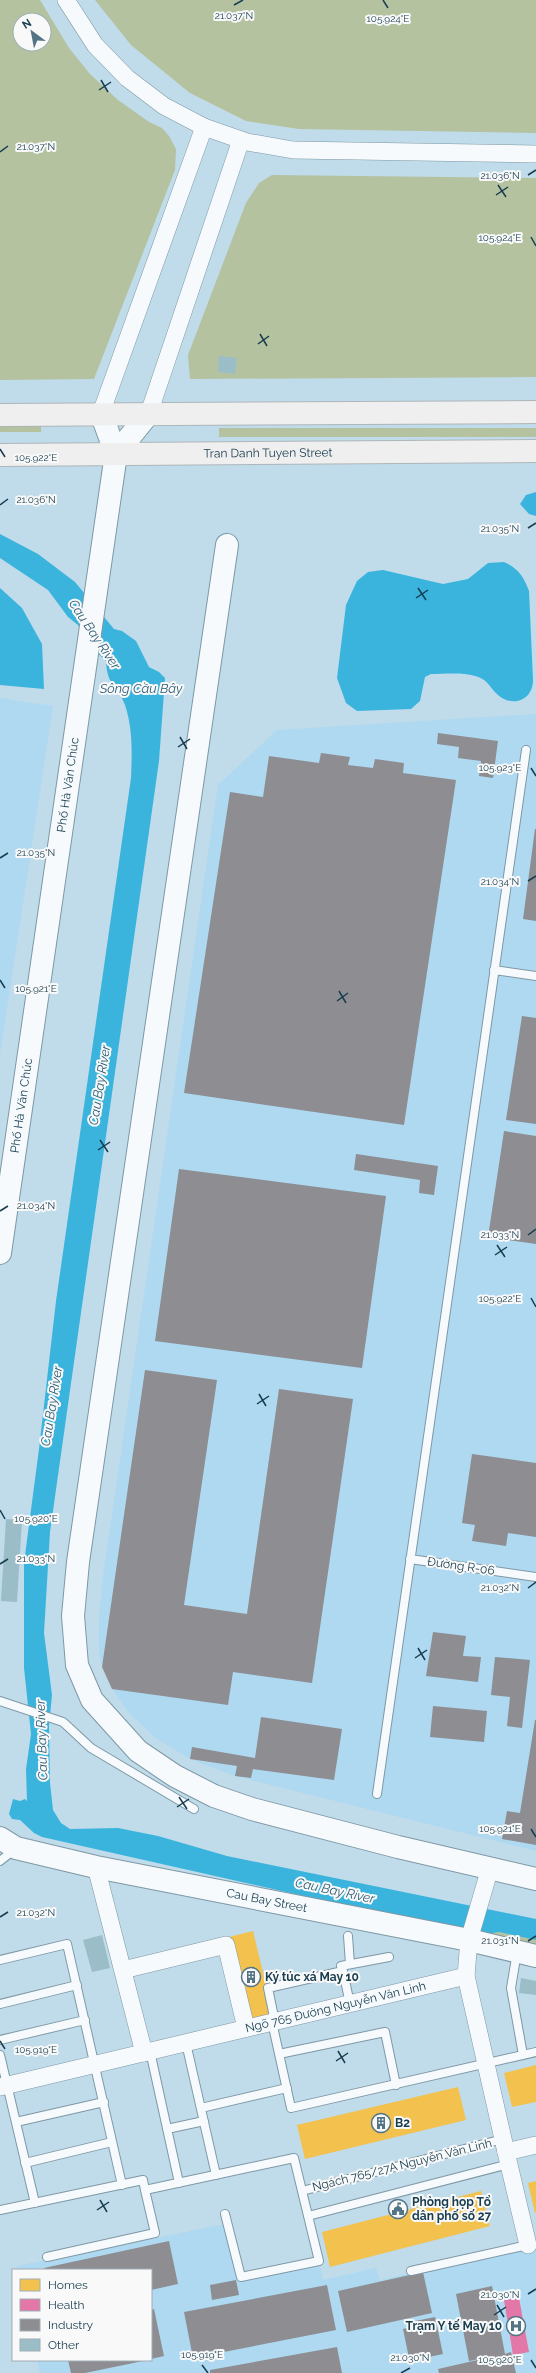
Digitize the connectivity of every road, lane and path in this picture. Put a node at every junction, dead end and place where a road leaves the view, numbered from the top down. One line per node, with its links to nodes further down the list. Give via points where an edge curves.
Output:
1 (66, 0): 2 (street, via 95,45 127,78 164,106)
2 (204, 127): 3 (street); 6 (street)
3 (241, 140): 4 (street, via 293,150); 7 (street)
4 (536, 154)
5 (536, 412): 7 (main road)
6 (101, 413): 7 (main road); 8 (main road); 10 (street, Phố Hà Văn Chúc)
7 (149, 413): 10 (street)
8 (0, 415)
9 (536, 451): 10 (main road, Tran Danh Tuyen Street)
10 (116, 454): 11 (main road, Tran Danh Tuyen Street); 16 (street, Phố Hà Văn Chúc)
11 (0, 455)
12 (227, 545): 24 (street, via 78,1562 73,1616 77,1665 92,1700 138,1751 175,1776 214,1796 260,1811)
13 (526, 750): 14 (lane)
14 (494, 970): 15 (lane); 17 (lane)
15 (536, 976)
16 (0, 1253)
17 (410, 1559): 18 (lane, Đường R-06); 20 (lane)
18 (536, 1577)
19 (0, 1701): 21 (lane, via 63,1722 91,1748)
20 (377, 1794)
21 (194, 1809)
22 (5, 1849): 23 (street, Cau Bay Street)
23 (96, 1867): 27 (street, Cau Bay Street); 32 (street)
24 (490, 1868): 25 (street); 27 (street)
25 (536, 1879)
26 (348, 1936): 31 (lane)
27 (469, 1940): 28 (street, Cau Bay Street); 34 (street)
28 (527, 1954): 47 (lane, via 511,1988)
29 (389, 1957): 31 (lane)
30 (0, 1960): 35 (lane, via 67,1944)
31 (350, 1964): 33 (lane, via 342,1966)
32 (123, 1970): 40 (street, via 226,1945); 43 (street)
33 (343, 1971): 37 (lane); 39 (lane, via 268,1988)
34 (466, 1976): 37 (street, Ngõ 765 Đường Nguyễn Văn Linh); 49 (street)
35 (77, 1985): 36 (lane); 38 (lane)
36 (0, 2004)
37 (350, 2004): 39 (street, Ngõ 765 Đường Nguyễn Văn Linh)
38 (85, 2020): 41 (lane); 48 (lane)
39 (274, 2022): 40 (street, Ngõ 765 Đường Nguyễn Văn Linh); 45 (lane)
40 (246, 2028): 42 (street, Ngõ 765 Đường Nguyễn Văn Linh)
41 (0, 2040)
42 (186, 2043): 43 (street, Ngõ 765 Đường Nguyễn Văn Linh); 54 (lane)
43 (147, 2052): 48 (street, Ngõ 765 Đường Nguyễn Văn Linh); 57 (lane)
44 (536, 2052): 47 (lane)
45 (279, 2054): 50 (lane, via 385,2032); 52 (lane)
46 (0, 2055): 51 (lane)
47 (523, 2055): 49 (lane)
48 (95, 2064): 51 (street, Ngõ 765 Đường Nguyễn Văn Linh); 53 (lane)
49 (486, 2064): 50 (lane); 60 (street)
50 (396, 2084): 52 (lane, via 291,2108)
51 (4, 2086): 56 (lane)
52 (287, 2088): 54 (lane)
53 (104, 2102): 56 (lane); 58 (lane)
54 (201, 2108): 55 (lane)
55 (204, 2121): 57 (lane); 62 (lane)
56 (16, 2122): 61 (lane)
57 (167, 2129): 63 (lane)
58 (112, 2142): 61 (lane); 64 (lane)
59 (536, 2145): 60 (street)
60 (506, 2152): 66 (lane, Ngách 765/27A Nguyễn Văn Linh); 70 (lane); 71 (street)
61 (25, 2162): 67 (lane)
62 (216, 2175): 63 (lane); 66 (lane, via 294,2158)
63 (179, 2183): 65 (lane)
64 (122, 2185): 65 (lane, via 143,2180); 67 (lane)
65 (145, 2190): 72 (lane, via 155,2234)
66 (302, 2191): 70 (lane, Ngách 765/27A Nguyễn Văn Linh)
67 (35, 2203): 68 (lane)
68 (0, 2210)
69 (225, 2214): 70 (lane, Ngách 765/27A Nguyễn Văn Linh, via 241,2276 319,2261)
70 (308, 2216)
71 (529, 2236): 73 (lane)
72 (47, 2257)
73 (411, 2271)

